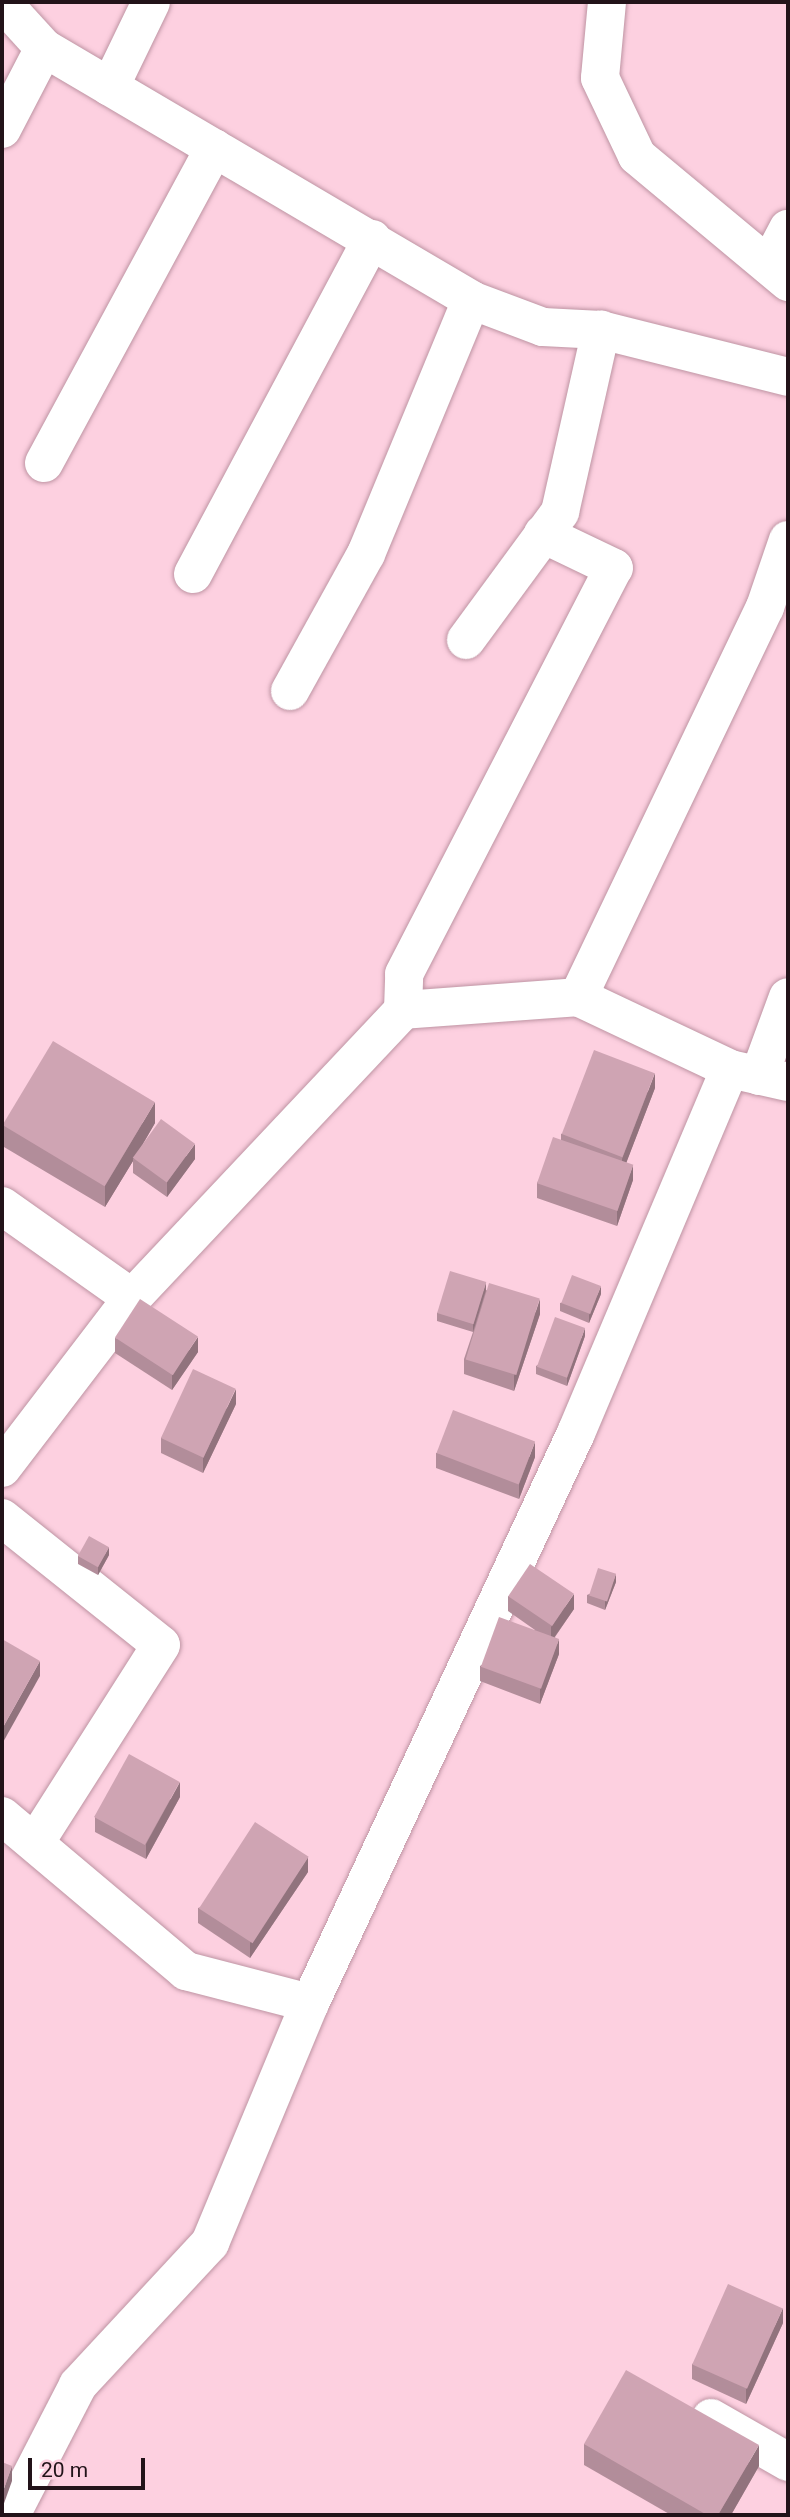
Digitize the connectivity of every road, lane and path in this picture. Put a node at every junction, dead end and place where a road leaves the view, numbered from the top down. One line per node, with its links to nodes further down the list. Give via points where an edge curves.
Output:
1 (2, 2): 4 (street)
2 (151, 2): 5 (street)
3 (607, 2): 10 (street, via 600,78 637,156)
4 (44, 48): 5 (street); 6 (street)
5 (110, 87): 7 (street)
6 (2, 129)
7 (214, 148): 9 (street); 14 (street)
8 (788, 229): 10 (street)
9 (373, 239): 11 (street); 17 (street)
10 (779, 273)
11 (471, 300): 12 (street, via 543,327); 19 (street, via 366,554)
12 (601, 330): 13 (street); 15 (street, via 560,512)
13 (788, 377)
14 (44, 463)
15 (543, 534): 18 (street); 22 (street, via 614,568 404,974)
16 (787, 546): 20 (street, via 765,607)
17 (193, 574)
18 (466, 640)
19 (290, 691)
20 (578, 997): 22 (street); 23 (street)
21 (788, 997): 23 (street)
22 (403, 1010): 25 (street)
23 (759, 1076): 30 (street, via 576,1433)
24 (2, 1206): 25 (street)
25 (132, 1298): 26 (street)
26 (2, 1468)
27 (2, 1518): 29 (street, via 161,1645)
28 (2, 1815): 29 (street)
29 (36, 1841): 30 (street, via 186,1971)
30 (310, 2003): 33 (street, via 210,2243 78,2385)
31 (680, 2401): 32 (street)
32 (788, 2462)
33 (11, 2515)

